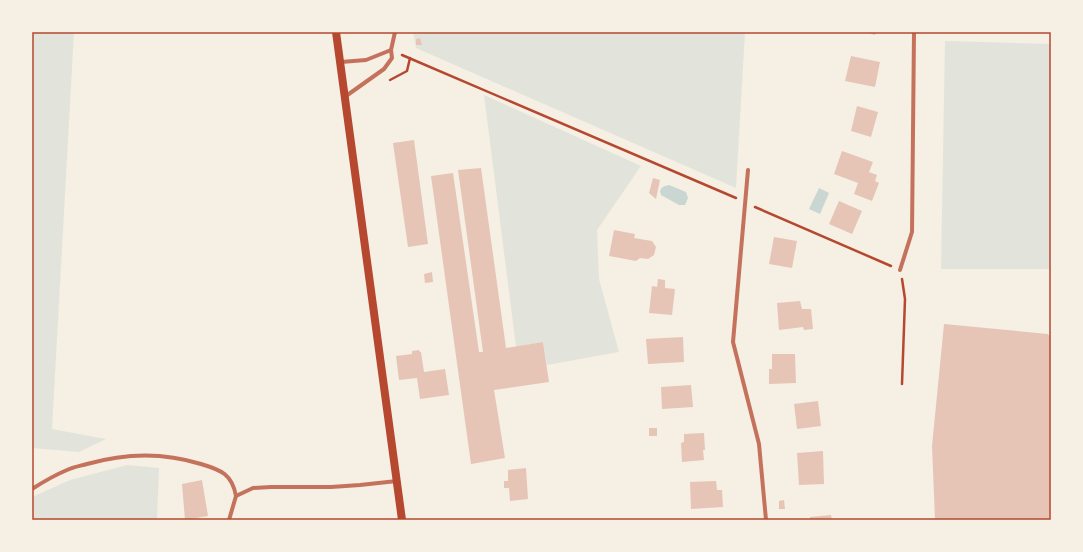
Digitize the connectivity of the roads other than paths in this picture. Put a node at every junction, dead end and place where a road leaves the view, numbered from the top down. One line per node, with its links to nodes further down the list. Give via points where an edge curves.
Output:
1 (336, 32): 5 (main road)
2 (395, 32): 4 (street)
3 (914, 32): 8 (street, via 912,232)
4 (391, 50): 5 (street, via 366,60); 6 (street, via 392,58 384,69)
5 (341, 62): 6 (main road)
6 (346, 96): 9 (main road)
7 (748, 170): 14 (street, via 733,342 759,444)
8 (900, 270)
9 (397, 481): 11 (street, via 331,487 253,488); 13 (main road)
10 (32, 489): 11 (street, via 67,470 91,463 118,456 156,455 182,458 217,469 229,478 235,487)
11 (236, 496): 12 (street)
12 (229, 520)
13 (402, 520)
14 (766, 520)

